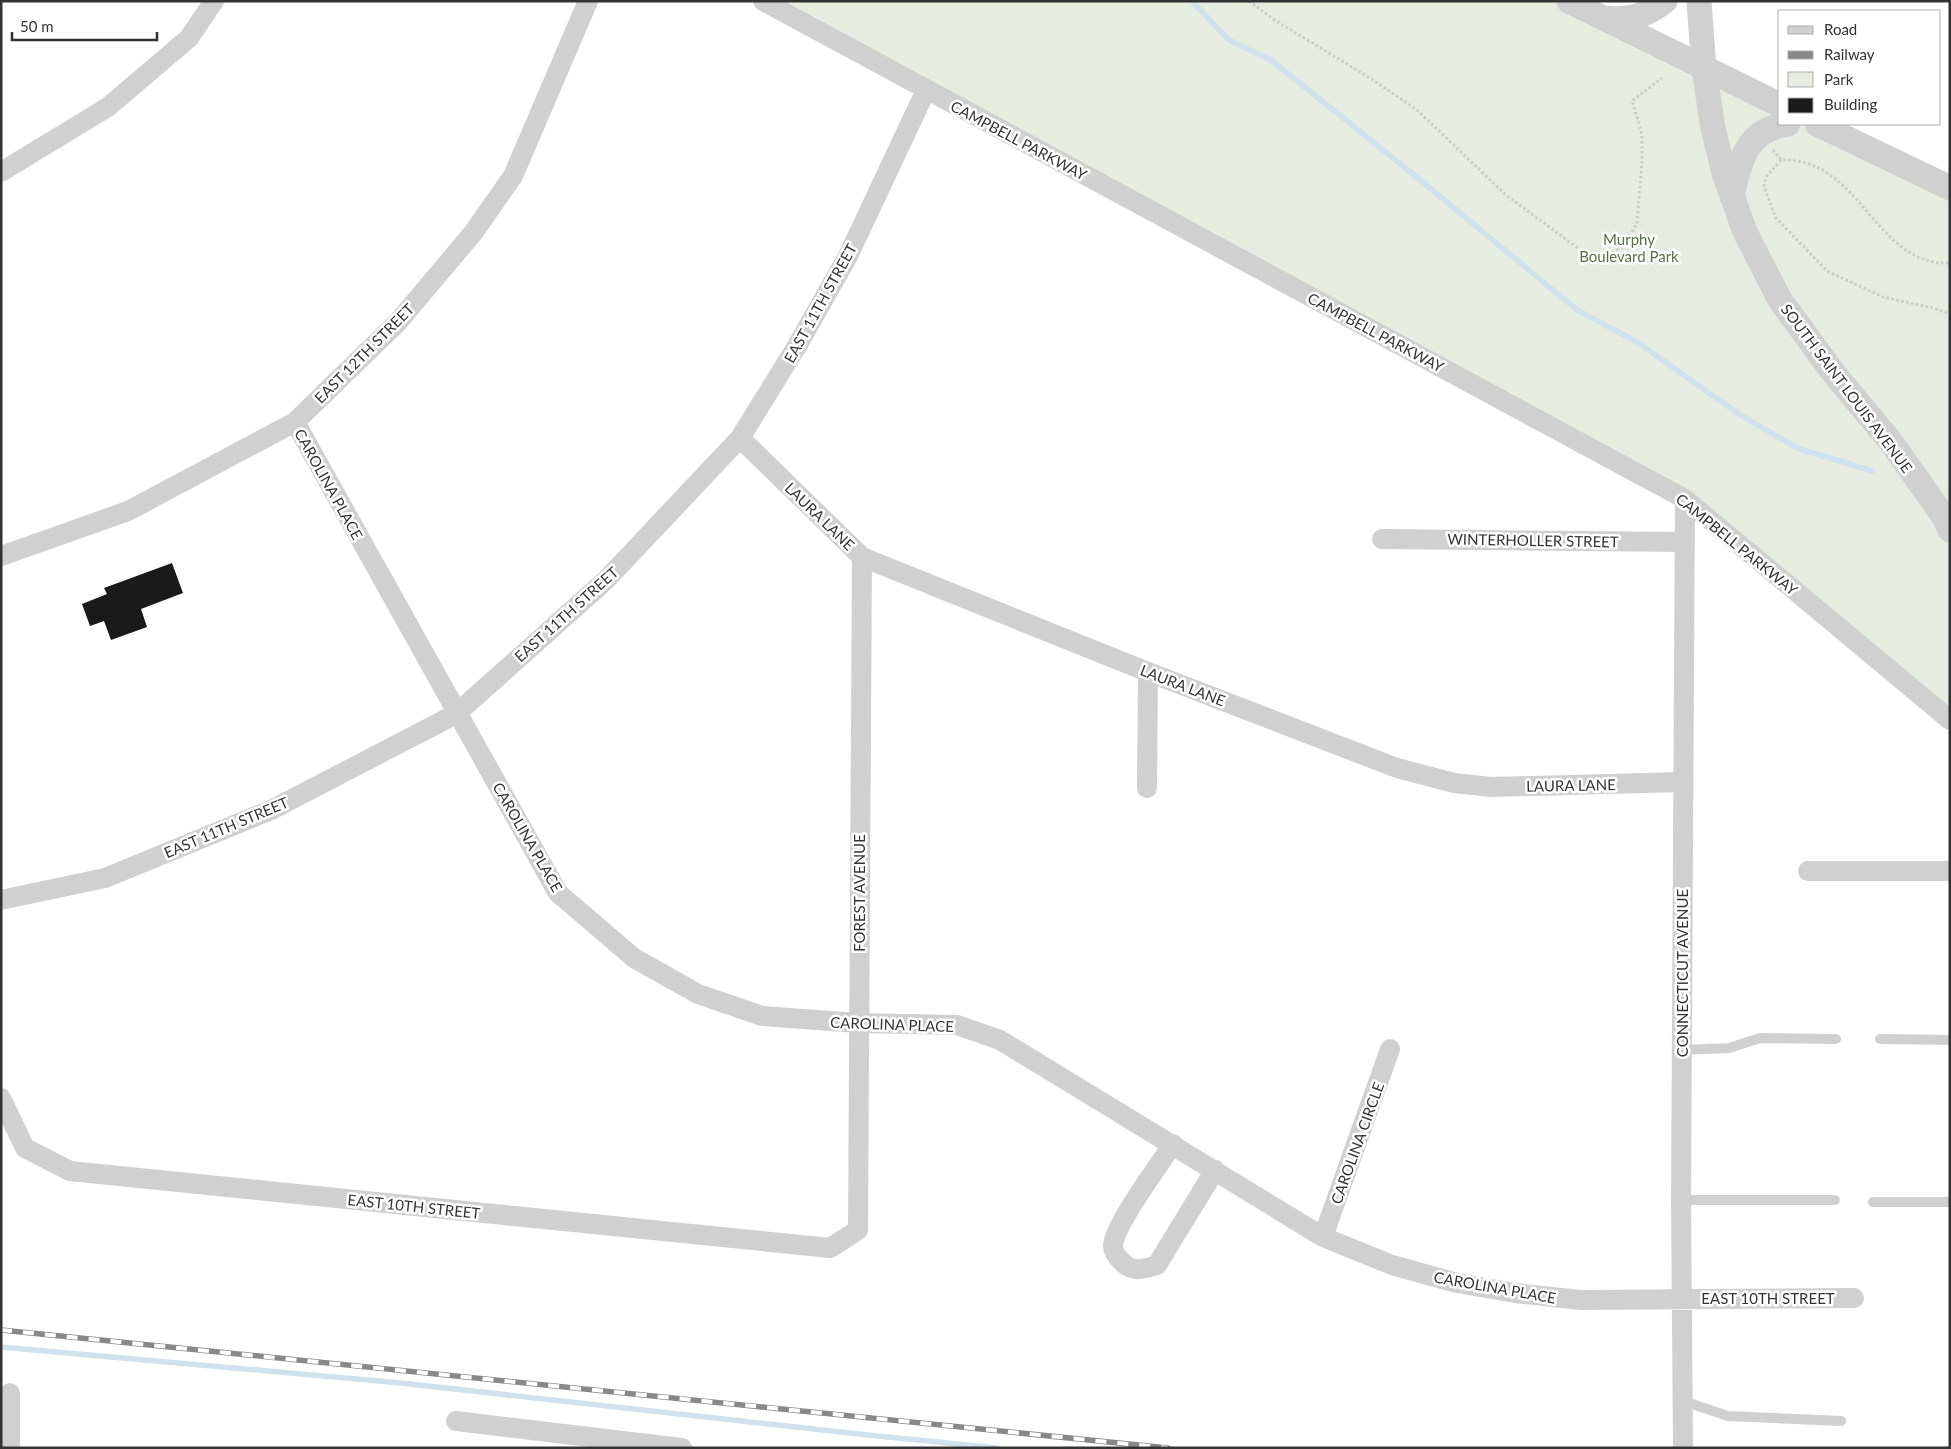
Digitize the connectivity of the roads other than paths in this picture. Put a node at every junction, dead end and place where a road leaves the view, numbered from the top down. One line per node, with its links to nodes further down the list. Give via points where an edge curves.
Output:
1 (214, 1): 13 (street, via 189,38 108,107)
2 (588, 1): 16 (street, EAST 12TH STREET, via 512,176 473,233 398,322)
3 (763, 1): 9 (street, CAMPBELL PARKWAY)
4 (1568, 1): 7 (street)
5 (1666, 1): 7 (street, via 1647,14 1629,18)
6 (1699, 1): 8 (street)
7 (1600, 17): 8 (street)
8 (1704, 69): 10 (street); 15 (street, SOUTH SAINT LOUIS AVENUE, via 1713,128)
9 (926, 90): 17 (street, EAST 11TH STREET, via 848,256); 18 (street, CAMPBELL PARKWAY)
10 (1778, 105)
11 (1784, 125): 15 (street, via 1766,130 1749,146 1737,172)
12 (1819, 125): 14 (street)
13 (1, 172)
14 (1950, 188)
15 (1732, 196): 19 (street, SOUTH SAINT LOUIS AVENUE, via 1745,232 1780,300 1832,372 1891,442)
16 (295, 422): 22 (street, EAST 12TH STREET, via 128,511); 25 (street, CAROLINA PLACE)
17 (740, 438): 23 (street, LAURA LANE); 25 (street, EAST 11TH STREET, via 606,580)
18 (1685, 499): 21 (street, CONNECTICUT AVENUE); 26 (street, CAMPBELL PARKWAY)
19 (1950, 530)
20 (1382, 538): 21 (street, WINTERHOLLER STREET)
21 (1684, 542): 27 (street, CONNECTICUT AVENUE)
22 (1, 556)
23 (862, 557): 24 (street, LAURA LANE); 32 (street, FOREST AVENUE)
24 (1148, 672): 27 (street, LAURA LANE, via 1397,768 1454,783 1491,786); 28 (street)
25 (456, 714): 31 (street, EAST 11TH STREET, via 271,810 105,878); 32 (street, CAROLINA PLACE, via 558,893 634,958 698,994 762,1016)
26 (1950, 720)
27 (1682, 782): 37 (street, CONNECTICUT AVENUE)
28 (1147, 788)
29 (1950, 871): 30 (street)
30 (1808, 872)
31 (1, 900)
32 (858, 1023): 39 (street, CAROLINA PLACE, via 957,1025 1000,1040); 45 (street, FOREST AVENUE)
33 (1836, 1039): 37 (lane, via 1760,1038 1729,1048)
34 (1880, 1039): 35 (lane)
35 (1950, 1040)
36 (1390, 1049): 46 (street, CAROLINA CIRCLE)
37 (1681, 1050): 41 (street, CONNECTICUT AVENUE)
38 (1, 1098): 45 (street, EAST 10TH STREET, via 25,1148 70,1171 830,1248)
39 (1172, 1144): 40 (street, CAROLINA PLACE); 40 (street, via 1119,1225 1113,1247 1117,1258 1128,1268 1143,1270 1157,1265)
40 (1215, 1170): 46 (street, CAROLINA PLACE)
41 (1681, 1200): 42 (lane); 47 (street, CONNECTICUT AVENUE)
42 (1835, 1200)
43 (1873, 1202): 44 (lane)
44 (1950, 1202)
45 (858, 1230)
46 (1323, 1237): 47 (street, CAROLINA PLACE, via 1392,1265 1486,1288 1580,1300)
47 (1681, 1298): 48 (street, EAST 10TH STREET); 50 (street, CONNECTICUT AVENUE)
48 (1854, 1298)
49 (6, 1392): 53 (street)
50 (1683, 1401): 52 (lane, via 1728,1416); 55 (street, CONNECTICUT AVENUE)
51 (456, 1421): 54 (street)
52 (1842, 1421)
53 (10, 1448)
54 (682, 1448)
55 (1683, 1448)

